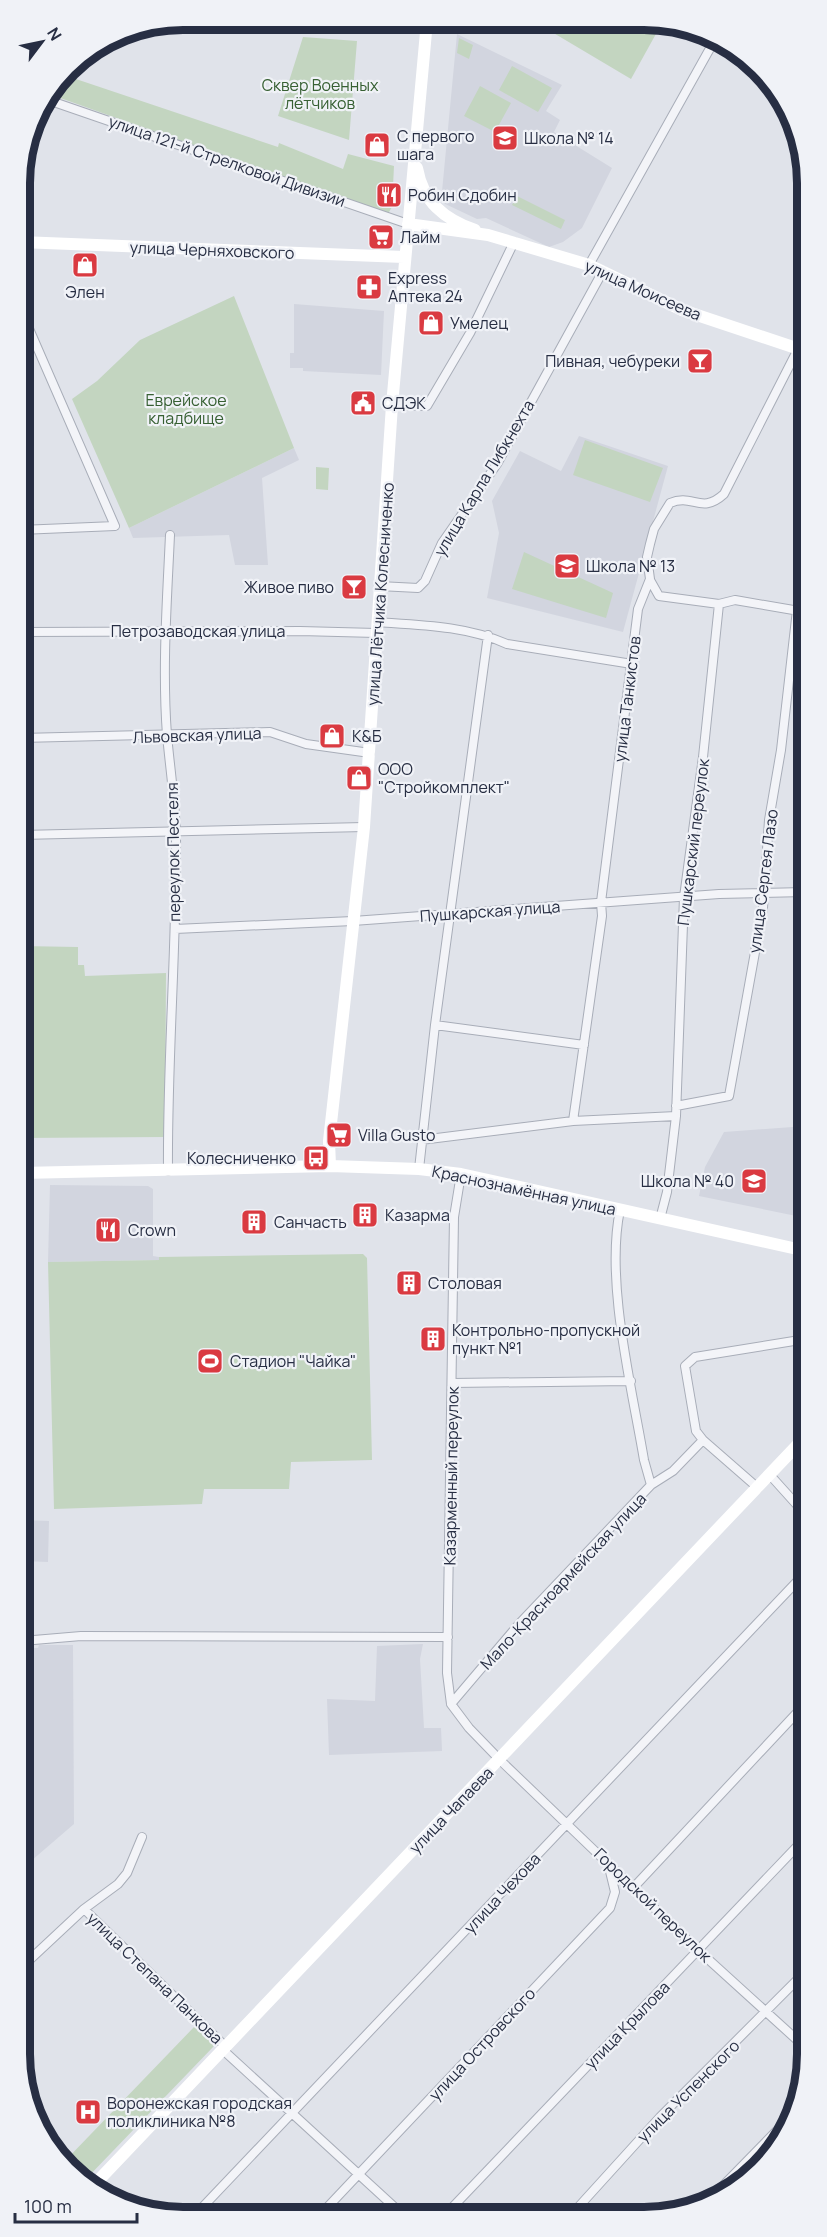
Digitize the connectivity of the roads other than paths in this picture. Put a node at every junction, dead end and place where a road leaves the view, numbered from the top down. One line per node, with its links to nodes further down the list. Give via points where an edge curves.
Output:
1 (426, 30): 4 (street, улица Лётчика Колесниченко)
2 (711, 46): 10 (street)
3 (54, 102): 5 (street, улица 121-й Стрелковой Дивизии)
4 (415, 154): 5 (street, улица Лётчика Колесниченко); 6 (street, via 422,190 429,202 450,219)
5 (408, 224): 6 (street, улица Моисеева); 9 (street, улица Лётчика Колесниченко)
6 (488, 235): 8 (street, улица Моисеева)
7 (30, 242): 9 (street, улица Черняховского)
8 (514, 242): 10 (street, улица Моисеева); 16 (street, via 470,333 427,406)
9 (404, 257): 16 (street, улица Лётчика Колесниченко)
10 (589, 265): 11 (street, улица Моисеева)
11 (603, 271): 14 (street, улица Моисеева, via 682,310); 20 (street, улица Карла Либкнехта, via 497,464 442,543 425,580 418,588)
12 (30, 331): 13 (street)
13 (33, 338): 17 (street, via 115,526)
14 (797, 349)
15 (797, 357): 19 (street, улица Танкистов, via 724,494 714,503 702,505 676,500 662,515 647,557)
16 (392, 405): 20 (street, улица Лётчика Колесниченко)
17 (30, 530)
18 (170, 535): 25 (street, переулок Пестеля)
19 (650, 579): 21 (street, via 659,596); 28 (street, улица Танкистов, via 638,609)
20 (379, 586): 23 (street, улица Лётчика Колесниченко)
21 (719, 604): 22 (street, via 735,600); 37 (street, Пушкарский переулок)
22 (797, 610)
23 (377, 628): 25 (street, Петрозаводская улица); 26 (street, Петрозаводская улица, via 436,626); 31 (street, улица Лётчика Колесниченко)
24 (30, 632): 25 (street, Петрозаводская улица)
25 (165, 632): 29 (street, переулок Пестеля)
26 (488, 635): 28 (street, Петрозаводская улица, via 507,644); 39 (street)
27 (797, 639): 36 (street, улица Сергея Лазо, via 769,820)
28 (632, 664): 38 (street, улица Танкистов)
29 (167, 736): 30 (street, Львовская улица); 31 (street, Львовская улица, via 270,732 306,744); 33 (street, переулок Пестеля)
30 (30, 738)
31 (370, 753): 32 (street, улица Лётчика Колесниченко)
32 (364, 826): 33 (street); 40 (street, улица Лётчика Колесниченко)
33 (176, 831): 34 (street); 41 (street, переулок Пестеля)
34 (30, 835)
35 (797, 892): 36 (street, Пушкарская улица)
36 (762, 893): 37 (street, Пушкарская улица); 44 (street, улица Сергея Лазо, via 756,950 729,1096)
37 (684, 897): 38 (street, Пушкарская улица); 44 (street, Пушкарский переулок)
38 (601, 902): 39 (street, Пушкарская улица); 43 (street, улица Танкистов)
39 (450, 914): 40 (street, Пушкарская улица); 42 (street)
40 (353, 921): 41 (street, Пушкарская улица); 48 (street, улица Лётчика Колесниченко, via 329,1141)
41 (175, 929): 50 (street, переулок Пестеля)
42 (435, 1025): 43 (street); 47 (street)
43 (584, 1045): 46 (street, улица Танкистов)
44 (676, 1106): 45 (street, Пушкарский переулок)
45 (676, 1116): 46 (street); 54 (street, Пушкарский переулок)
46 (573, 1121): 47 (street)
47 (421, 1140): 49 (street)
48 (330, 1166): 49 (street, Краснознамённая улица); 50 (street, Краснознамённая улица)
49 (419, 1169): 52 (street, Краснознамённая улица)
50 (168, 1171): 51 (street, Краснознамённая улица)
51 (30, 1173)
52 (461, 1174): 53 (street, Краснознамённая улица); 58 (street, Казарменный переулок, via 454,1217)
53 (620, 1210): 54 (street, Краснознамённая улица); 57 (street, Мало-Красноармейская улица, via 615,1249 617,1291)
54 (660, 1220): 55 (street, Краснознамённая улица)
55 (797, 1249)
56 (797, 1340): 59 (street, via 695,1357 685,1366 696,1431)
57 (630, 1381): 58 (street); 62 (street, Мало-Красноармейская улица)
58 (453, 1383): 66 (street, Казарменный переулок)
59 (703, 1440): 62 (street, Мало-Красноармейская улица, via 674,1471); 63 (street)
60 (797, 1446): 61 (street, улица Чапаева)
61 (770, 1475): 63 (street, улица Чапаева); 64 (street)
62 (651, 1485): 68 (street, Мало-Красноармейская улица, via 519,1623)
63 (758, 1488): 70 (street, улица Чапаева)
64 (797, 1505)
65 (797, 1581): 71 (street, улица Чехова)
66 (447, 1637): 67 (street, via 62,1636); 68 (street, Казарменный переулок)
67 (30, 1640)
68 (452, 1704): 70 (street, Казарменный переулок)
69 (797, 1713): 75 (street)
70 (500, 1760): 71 (street, Городской переулок); 82 (street, улица Чапаева)
71 (567, 1824): 74 (street, Городской переулок); 83 (street, улица Чехова)
72 (142, 1837): 76 (street, via 127,1873)
73 (797, 1846): 77 (street, улица Крылова)
74 (608, 1862): 75 (street, Городской переулок); 85 (street, улица Островского, via 615,1892 610,1908)
75 (634, 1887): 77 (street, Городской переулок)
76 (84, 1909): 78 (street); 82 (street, улица Степана Панкова)
77 (698, 1950): 80 (street, Городской переулок); 91 (street, улица Крылова)
78 (30, 1959)
79 (797, 1980): 80 (street, улица Успенского)
80 (765, 2010): 81 (street, Городской переулок); 92 (street, улица Успенского)
81 (797, 2040)
82 (224, 2048): 83 (street, улица Степана Панкова); 86 (street, улица Чапаева)
83 (292, 2114): 85 (street, улица Степана Панкова); 88 (street, улица Чехова)
84 (775, 2132): 87 (street)
85 (358, 2175): 89 (street, улица Островского); 90 (street, улица Степана Панкова)
86 (98, 2181)
87 (725, 2183)
88 (203, 2207)
89 (328, 2207)
90 (394, 2207)
91 (453, 2207)
92 (578, 2207)

